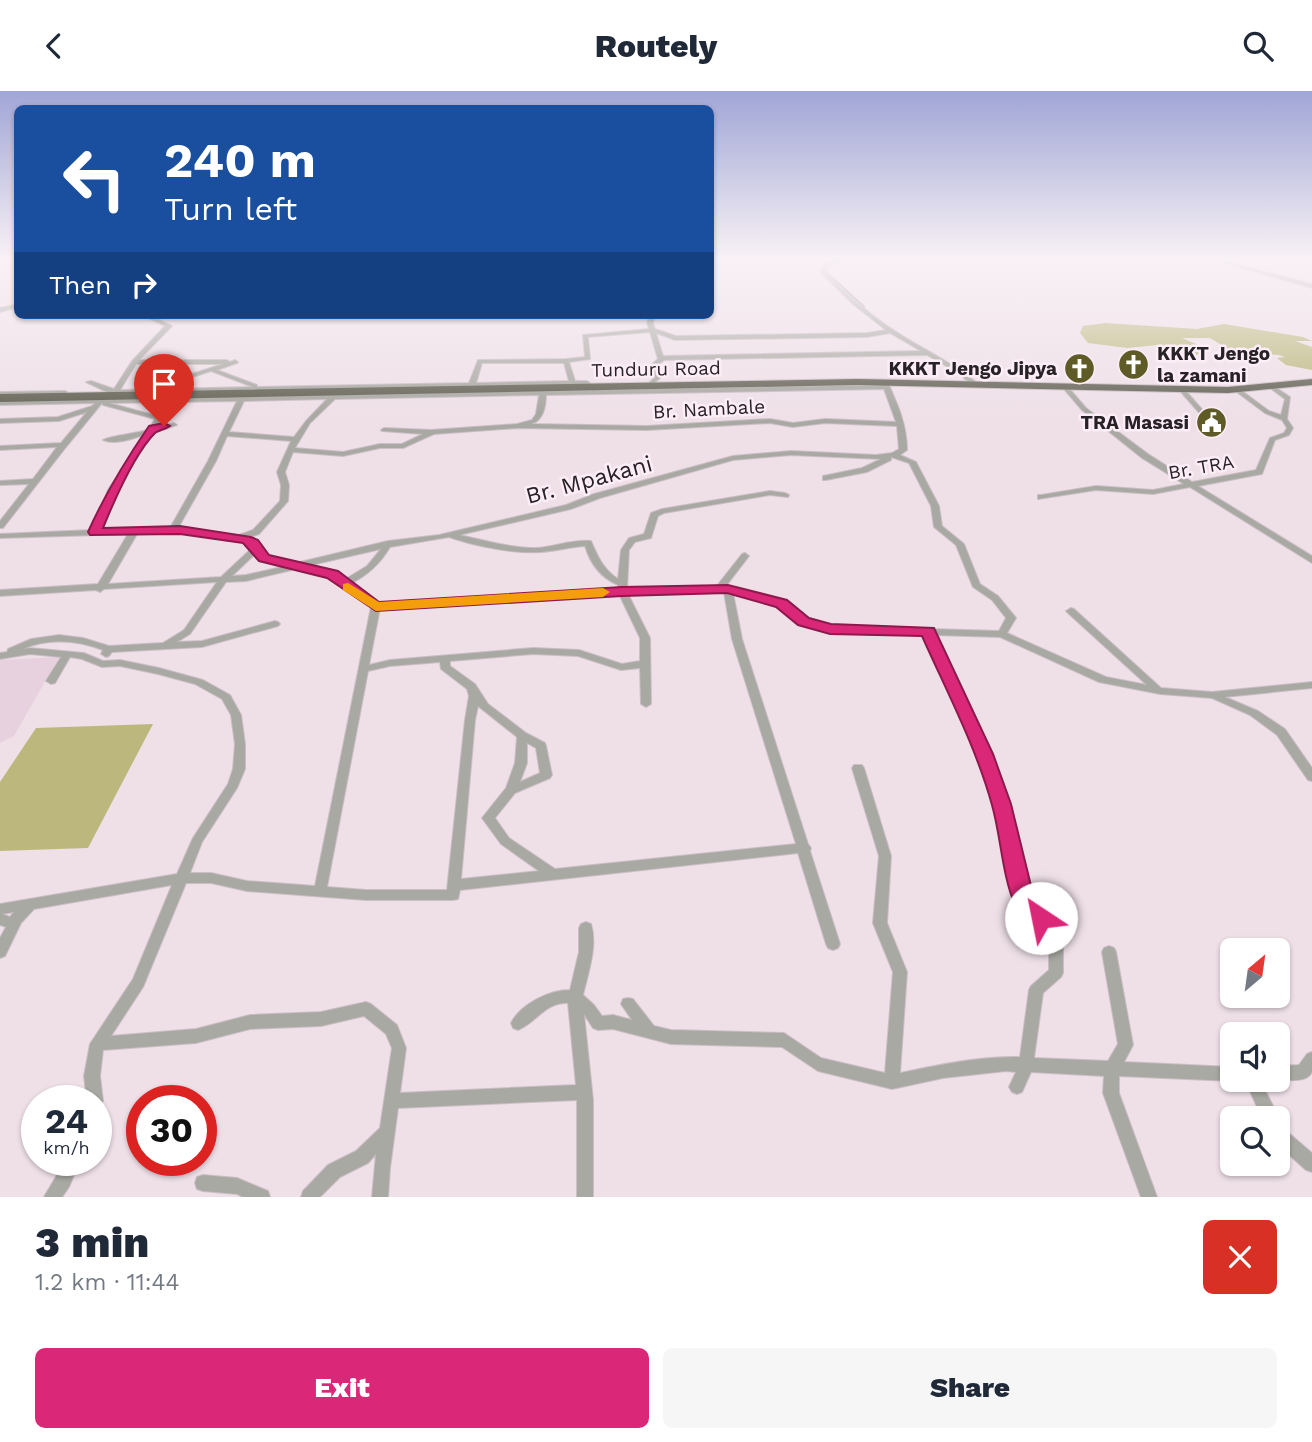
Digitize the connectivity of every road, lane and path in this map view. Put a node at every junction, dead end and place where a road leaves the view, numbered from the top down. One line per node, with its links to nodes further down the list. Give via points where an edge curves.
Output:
1 (863, 310): 5 (street)
2 (154, 319): 9 (street, via 169,326)
3 (649, 319): 4 (street)
4 (652, 330): 5 (street, via 675,338); 7 (street); 8 (street, via 585,336 588,359)
5 (891, 331): 6 (street)
6 (927, 353): 7 (street); 14 (street, via 957,368)
7 (660, 358): 18 (street, via 654,365 658,377)
8 (566, 361): 16 (street, via 480,361); 17 (street)
9 (134, 362): 10 (street, via 235,362); 26 (street)
10 (214, 371): 20 (street); 26 (street)
11 (89, 382): 26 (street)
12 (1312, 382): 21 (highway, Tunduru Road)
13 (587, 383): 17 (street)
14 (975, 384): 15 (highway, Tunduru Road); 19 (highway, Tunduru Road)
15 (886, 385): 18 (highway, Tunduru Road); 24 (street); 32 (street)
16 (471, 386): 17 (street); 20 (highway, Tunduru Road); 24 (highway, Tunduru Road)
17 (573, 386): 18 (highway, Tunduru Road); 24 (highway, Tunduru Road)
18 (649, 386)
19 (1065, 387): 22 (highway, Tunduru Road); 50 (street, via 1084,409 1145,456)
20 (266, 388): 26 (highway, Tunduru Road)
21 (1273, 388): 23 (highway, Tunduru Road); 30 (street, via 1288,398)
22 (1182, 390): 23 (highway, Tunduru Road); 29 (street)
23 (1236, 390): 30 (street)
24 (541, 391): 27 (street); 34 (street, via 539,415)
25 (2, 396): 26 (highway, Tunduru Road)
26 (107, 397): 28 (street); 31 (street, via 59,419); 35 (street, via 116,408 157,416); 43 (street)
27 (333, 397): 28 (street); 41 (street)
28 (241, 399): 38 (street)
29 (1205, 416)
30 (1284, 419): 50 (street, Br. TRA, via 1290,428 1287,434 1272,439 1259,472)
31 (0, 421)
32 (900, 424): 34 (street, Br. Nambale, via 770,421 647,428); 46 (street, via 903,450)
33 (174, 425): 35 (street)
34 (519, 426): 37 (street, Br. Nambale)
35 (153, 428): 39 (street); 40 (street)
36 (384, 431): 37 (street)
37 (433, 432): 45 (street, via 403,446 344,454)
38 (226, 434): 41 (street); 54 (street)
39 (148, 437): 40 (street); 55 (street, via 112,490)
40 (122, 439): 42 (street)
41 (294, 439): 45 (street)
42 (107, 440)
43 (63, 445): 44 (street); 48 (street)
44 (0, 448)
45 (290, 450): 56 (street, via 281,472 284,501)
46 (894, 455): 47 (street, via 864,470); 58 (street, Br. Mpakani, via 791,453 733,458 568,507); 76 (street, via 912,462 935,506 938,527 960,544 976,585 995,598 1011,618)
47 (826, 478)
48 (36, 481): 49 (street); 53 (street)
49 (0, 483)
50 (1192, 484): 52 (street, Br. TRA, via 1153,492 1096,488); 64 (street)
51 (785, 495): 68 (street, via 769,493 654,515 648,536 632,540 625,549)
52 (1041, 497)
53 (0, 526)
54 (173, 530): 57 (street); 60 (street)
55 (95, 532): 57 (street); 59 (street)
56 (256, 532): 60 (street); 62 (street)
57 (133, 533): 69 (street)
58 (448, 535): 61 (street, Br. Mpakani); 68 (street, via 529,548 588,543 608,579)
59 (0, 536)
60 (237, 538): 62 (street)
61 (388, 544): 65 (street, Br. Mpakani); 67 (street, via 378,563)
62 (254, 546): 65 (street, via 264,558); 66 (street)
63 (745, 556): 70 (street)
64 (1312, 560)
65 (295, 567): 66 (street, Br. Mpakani); 67 (street, via 316,569)
66 (223, 580): 69 (street, Br. Mpakani); 77 (street, via 187,632)
67 (344, 583): 72 (street)
68 (622, 588): 70 (street); 72 (street); 83 (street, via 645,638)
69 (100, 589): 71 (street, Br. Mpakani)
70 (723, 589): 75 (street, via 781,603 803,621 830,629); 95 (street)
71 (0, 593)
72 (376, 606): 84 (street)
73 (1071, 611): 87 (street)
74 (275, 624): 77 (street, via 202,644)
75 (928, 632): 76 (street); 113 (street, via 1002,804 1025,903 1056,933 1056,973 1036,990)
76 (1002, 634): 87 (street, via 1103,680)
77 (166, 645): 78 (street)
78 (108, 649): 80 (street, via 90,641 46,637); 82 (street)
79 (67, 654): 80 (street, via 30,651); 82 (street); 85 (street)
80 (0, 656)
81 (444, 660): 83 (street, via 533,651 579,653 621,667); 84 (street); 88 (street, via 445,667 473,686)
82 (102, 664): 97 (street, via 120,663 199,682 226,697 236,715 239,769 197,841)
83 (644, 664): 90 (street)
84 (364, 669): 99 (street)
85 (51, 681)
86 (1312, 685): 89 (street)
87 (1160, 691): 89 (street)
88 (476, 695): 91 (street); 98 (street)
89 (1212, 695): 93 (street, via 1254,713 1281,732)
90 (646, 704)
91 (522, 736): 94 (street, via 521,763); 94 (street, via 541,746 546,775)
92 (858, 768): 117 (street, via 885,856 880,923 900,971)
93 (1312, 777)
94 (511, 790): 96 (street, via 488,818 493,828)
95 (805, 848): 96 (street); 104 (street)
96 (554, 875): 98 (street)
97 (183, 878): 99 (street); 100 (street); 111 (street, via 138,983)
98 (454, 885): 99 (street, via 453,895)
99 (320, 891)
100 (30, 905): 101 (street); 102 (street)
101 (0, 909)
102 (7, 922): 105 (street)
103 (586, 928): 107 (street, via 586,952)
104 (833, 944)
105 (0, 952)
106 (1109, 952): 114 (street, via 1126,1045)
107 (575, 997): 109 (street, via 541,1001); 110 (street, via 593,1011 598,1023 613,1022); 120 (street)
108 (628, 1004): 110 (street)
109 (519, 1023)
110 (651, 1033): 117 (street, via 784,1040 818,1064)
111 (97, 1044): 118 (street); 121 (street, via 196,1036 250,1022 321,1019 366,1009 392,1030 399,1048)
112 (1312, 1059): 115 (street, via 1303,1072)
113 (1026, 1065): 114 (street); 117 (street, via 943,1071); 119 (street)
114 (1112, 1069): 116 (street); 132 (street, via 1111,1093)
115 (1290, 1073)
116 (1220, 1074)
117 (892, 1082)
118 (93, 1085)
119 (1017, 1087)
120 (584, 1092): 121 (street); 131 (street)
121 (393, 1101): 122 (street)
122 (388, 1131): 129 (street, via 362,1157 334,1171); 130 (street)
123 (1290, 1145): 124 (street)
124 (1312, 1164)
125 (65, 1176): 127 (street)
126 (203, 1183): 128 (street, via 237,1186)
127 (52, 1197)
128 (262, 1197)
129 (309, 1197)
130 (380, 1197)
131 (585, 1197)
132 (1149, 1197)

